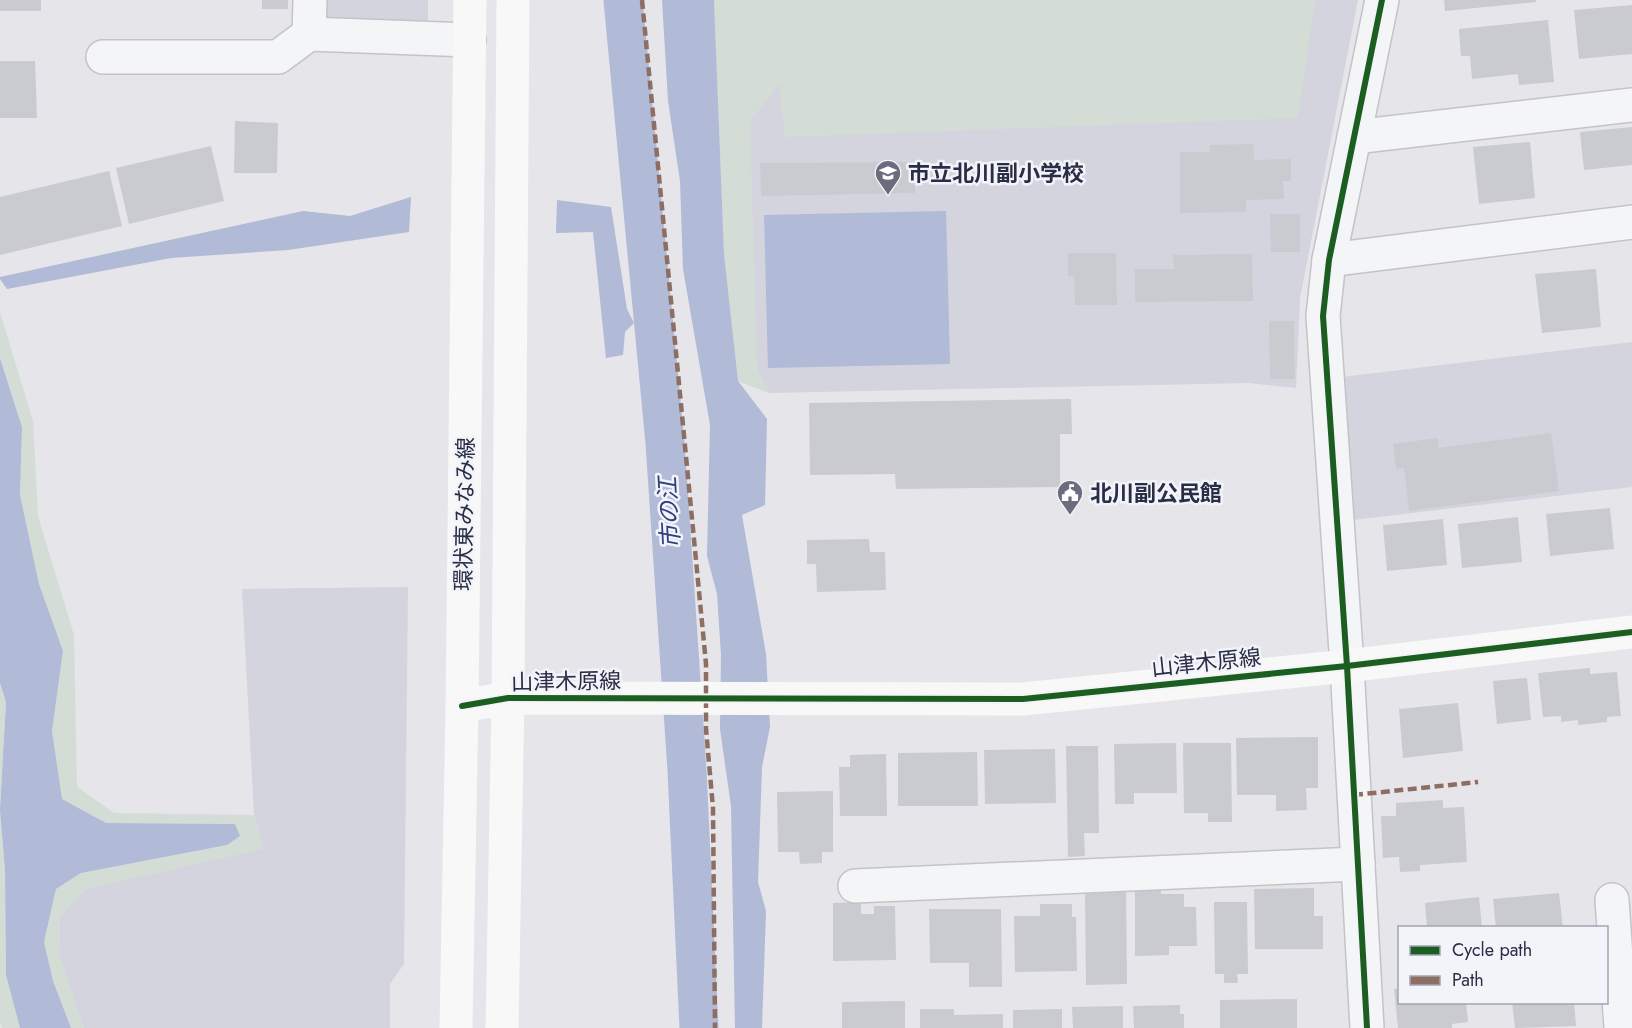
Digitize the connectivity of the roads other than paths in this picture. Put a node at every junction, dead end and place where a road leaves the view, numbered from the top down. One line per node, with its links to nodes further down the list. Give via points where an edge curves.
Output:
1 (310, 0): 5 (street)
2 (470, 0): 6 (street, 環状東みなみ線)
3 (513, 0): 14 (street, 環状東みなみ線)
4 (1382, 0): 9 (street)
5 (309, 34): 6 (street); 7 (street, via 278,57)
6 (469, 40): 15 (street, 環状東みなみ線)
7 (103, 57)
8 (1632, 105): 9 (street)
9 (1354, 137): 11 (street)
10 (1632, 222): 11 (street)
11 (1329, 260): 13 (street, via 1323,316)
12 (1632, 632): 13 (street, 山津木原線)
13 (1347, 666): 14 (street, 山津木原線, via 1023,699); 16 (street)
14 (508, 698): 15 (street, 山津木原線); 20 (street, 環状東みなみ線)
15 (462, 706): 19 (street, 環状東みなみ線)
16 (1358, 864): 17 (street); 21 (street)
17 (855, 886)
18 (1612, 900): 22 (street)
19 (456, 1028)
20 (502, 1028)
21 (1367, 1028)
22 (1621, 1028)

